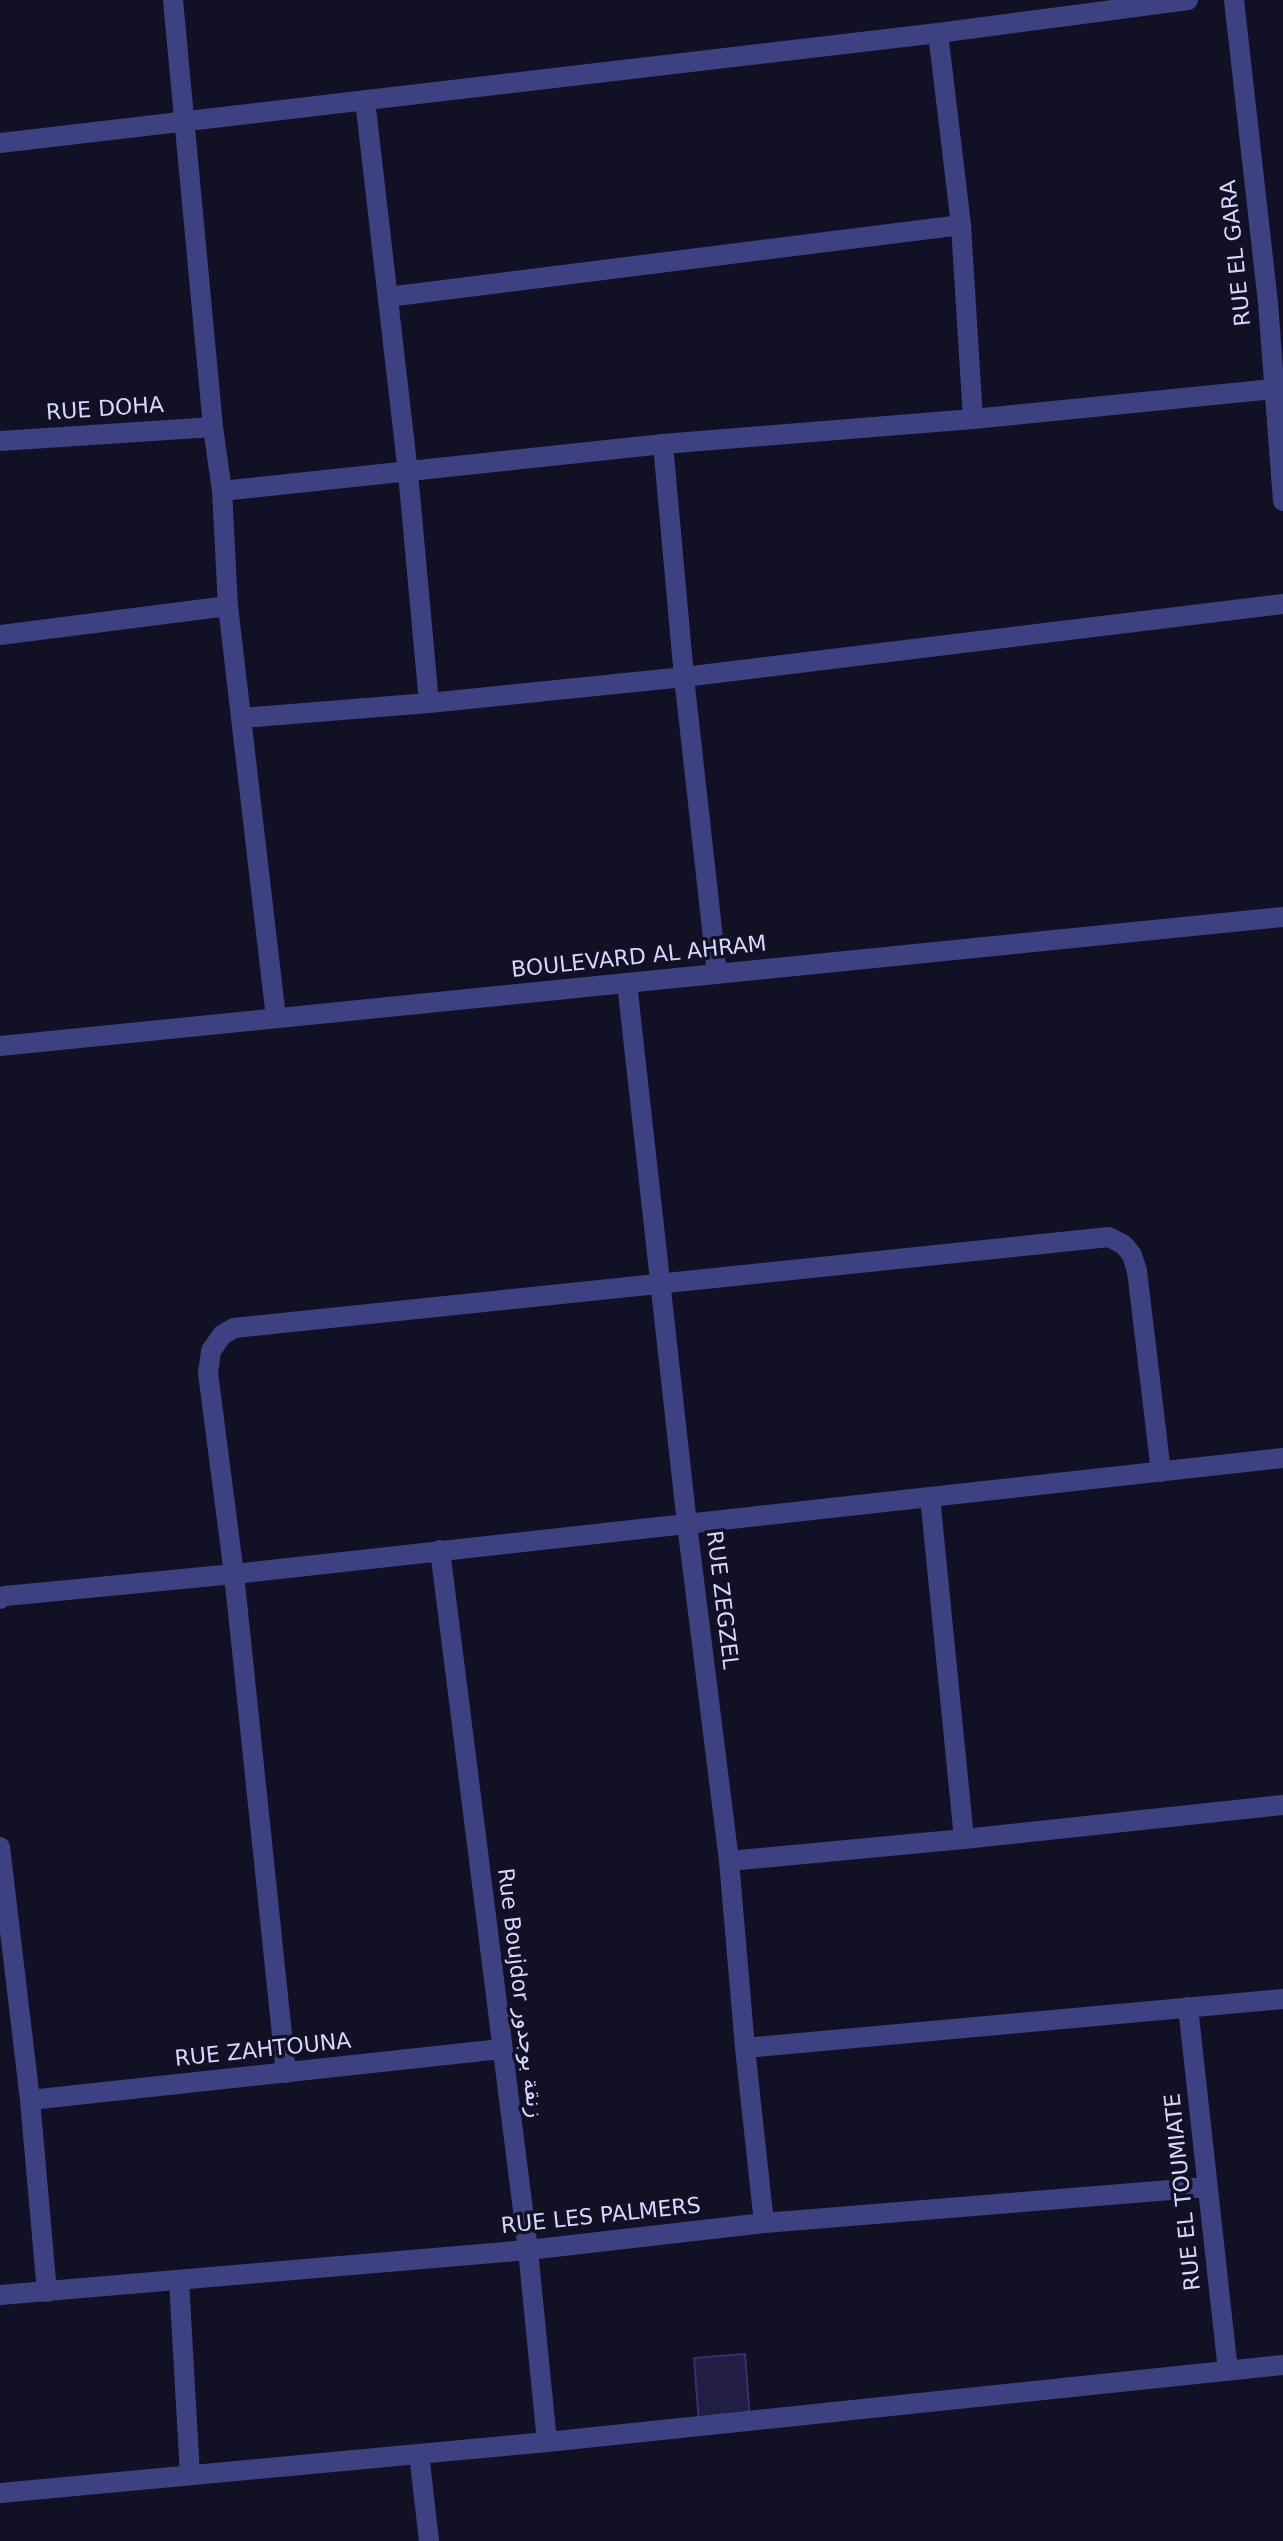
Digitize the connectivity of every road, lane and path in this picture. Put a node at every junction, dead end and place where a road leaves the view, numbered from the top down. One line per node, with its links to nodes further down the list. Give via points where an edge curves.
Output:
1 (173, 0): 6 (street)
2 (1188, 0): 4 (street)
3 (1234, 0): 10 (street, RUE EL GARA)
4 (938, 33): 5 (street); 8 (street)
5 (365, 100): 6 (street); 9 (street)
6 (185, 123): 7 (street); 13 (street)
7 (0, 143)
8 (961, 225): 9 (street); 12 (street)
9 (388, 297): 16 (street)
10 (1275, 302): 11 (street, RUE EL GARA)
11 (1273, 389): 12 (street); 18 (street, RUE EL GARA)
12 (973, 419): 15 (street)
13 (213, 427): 14 (street, RUE DOHA); 17 (street)
14 (0, 441)
15 (663, 444): 16 (street); 22 (street)
16 (408, 473): 17 (street); 23 (street)
17 (222, 491): 20 (street)
18 (1283, 501)
19 (1283, 604): 22 (street)
20 (228, 606): 21 (street); 24 (street)
21 (0, 635)
22 (684, 677): 23 (street); 26 (street)
23 (429, 703): 24 (street)
24 (242, 718): 28 (street)
25 (1283, 917): 26 (street, BOULEVARD AL AHRAM)
26 (717, 974): 27 (street, BOULEVARD AL AHRAM)
27 (627, 983): 28 (street, BOULEVARD AL AHRAM); 30 (street, RUE ZEGZEL)
28 (276, 1018): 29 (street, BOULEVARD AL AHRAM)
29 (0, 1046)
30 (661, 1285): 32 (street, via 1109,1237 1124,1245 1137,1271); 34 (street, RUE ZEGZEL); 36 (street, via 234,1328 222,1335 211,1351 208,1373)
31 (1283, 1458): 32 (street)
32 (1161, 1472): 33 (street)
33 (930, 1497): 34 (street); 39 (street)
34 (687, 1524): 35 (street); 41 (street, RUE ZEGZEL)
35 (440, 1550): 36 (street); 45 (street, Rue Boujdor زنقة بوجدور)
36 (234, 1574): 37 (street); 46 (street)
37 (0, 1599)
38 (1283, 1805): 39 (street)
39 (964, 1839): 41 (street)
40 (0, 1847): 47 (street)
41 (729, 1861): 44 (street, RUE ZEGZEL)
42 (1283, 1999): 43 (street)
43 (1188, 2007): 44 (street); 48 (street, RUE EL TOUMIATE)
44 (745, 2048): 49 (street, RUE ZEGZEL)
45 (501, 2049): 46 (street, RUE ZAHTOUNA); 50 (street, Rue Boujdor زنقة بوجدور)
46 (286, 2073): 47 (street, RUE ZAHTOUNA)
47 (30, 2100): 52 (street)
48 (1207, 2187): 49 (street, RUE LES PALMERS); 55 (street, RUE EL TOUMIATE)
49 (764, 2223): 50 (street, RUE LES PALMERS)
50 (528, 2250): 51 (street, RUE LES PALMERS); 56 (street, Rue Boujdor زنقة بوجدور)
51 (179, 2281): 52 (street, RUE LES PALMERS); 58 (street)
52 (47, 2292): 53 (street, RUE LES PALMERS)
53 (0, 2295)
54 (1283, 2365): 55 (street)
55 (1228, 2371): 56 (street)
56 (547, 2442): 57 (street)
57 (419, 2454): 58 (street); 60 (street)
58 (190, 2475): 59 (street)
59 (0, 2493)
60 (429, 2541)

